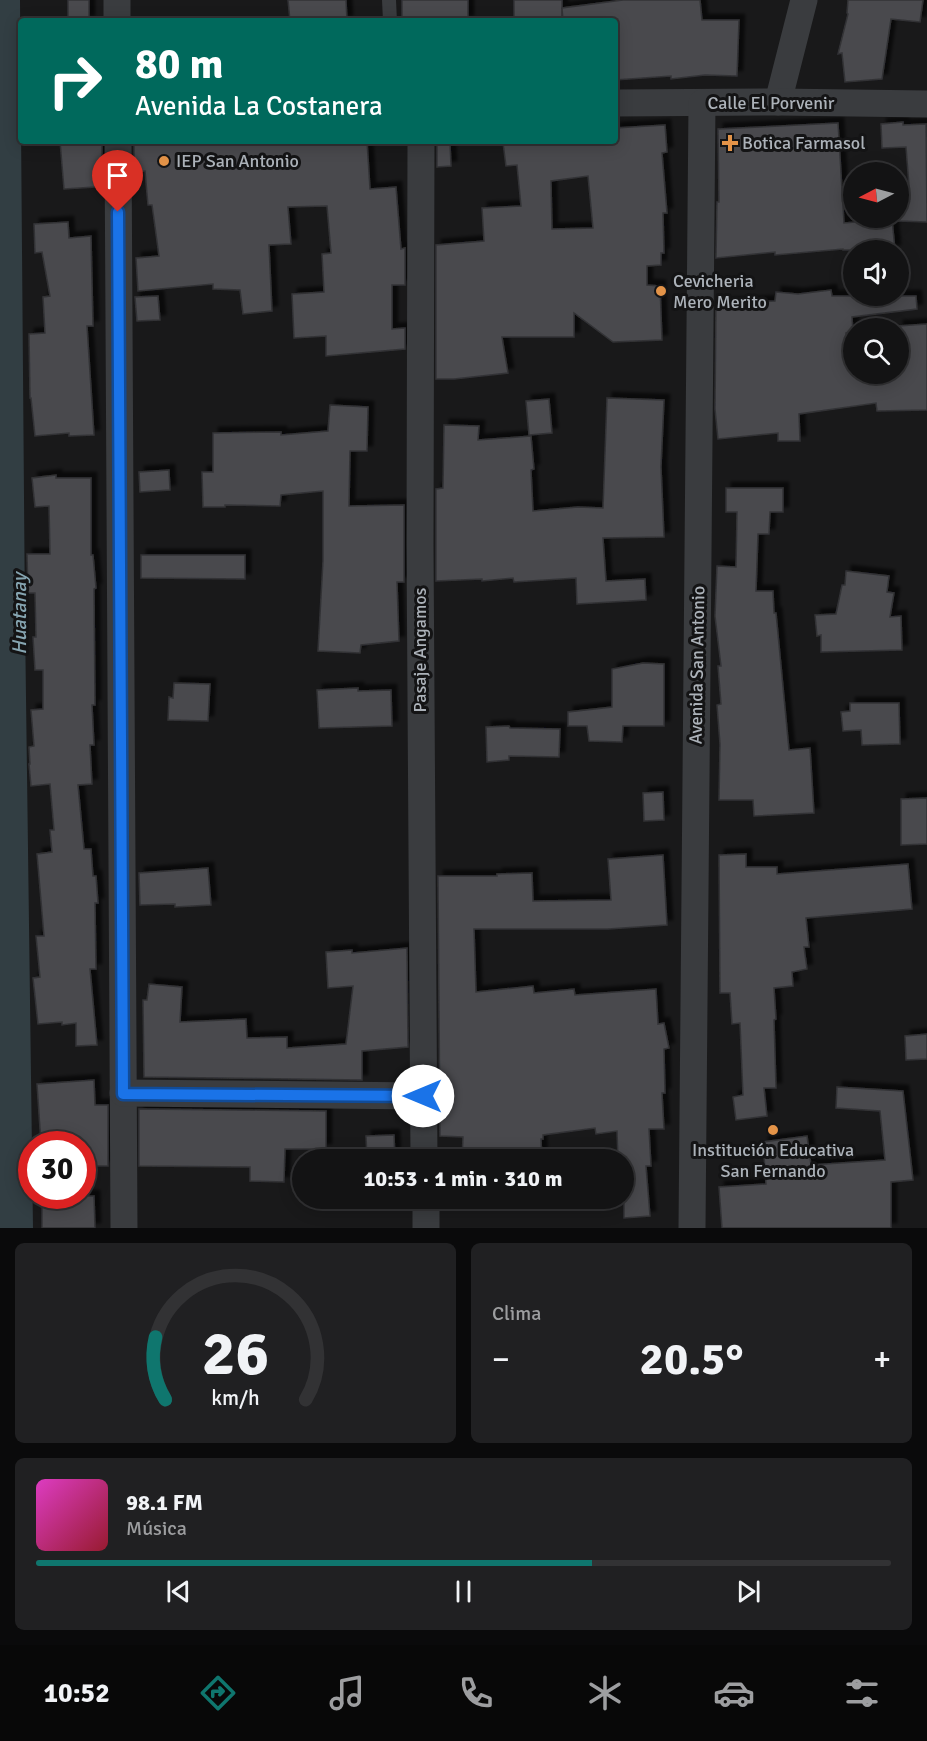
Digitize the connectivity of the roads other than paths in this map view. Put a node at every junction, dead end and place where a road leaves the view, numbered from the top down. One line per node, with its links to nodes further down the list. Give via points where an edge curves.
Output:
1 (117, 0): 4 (street)
2 (389, 0): 5 (lane)
3 (804, 0): 6 (street)
4 (117, 18)
5 (390, 18)
6 (778, 102): 8 (street, Calle El Porvenir); 9 (street, Calle El Porvenir)
7 (618, 103): 8 (street, Calle El Porvenir)
8 (702, 103): 18 (street, Avenida San Antonio)
9 (927, 104)
10 (118, 144): 12 (street)
11 (422, 144): 13 (street, Pasaje Angamos)
12 (123, 1094): 13 (street); 16 (street)
13 (423, 1096): 14 (street, Pasaje Angamos)
14 (424, 1149)
15 (426, 1209): 17 (street)
16 (124, 1228)
17 (426, 1228)
18 (692, 1228)

